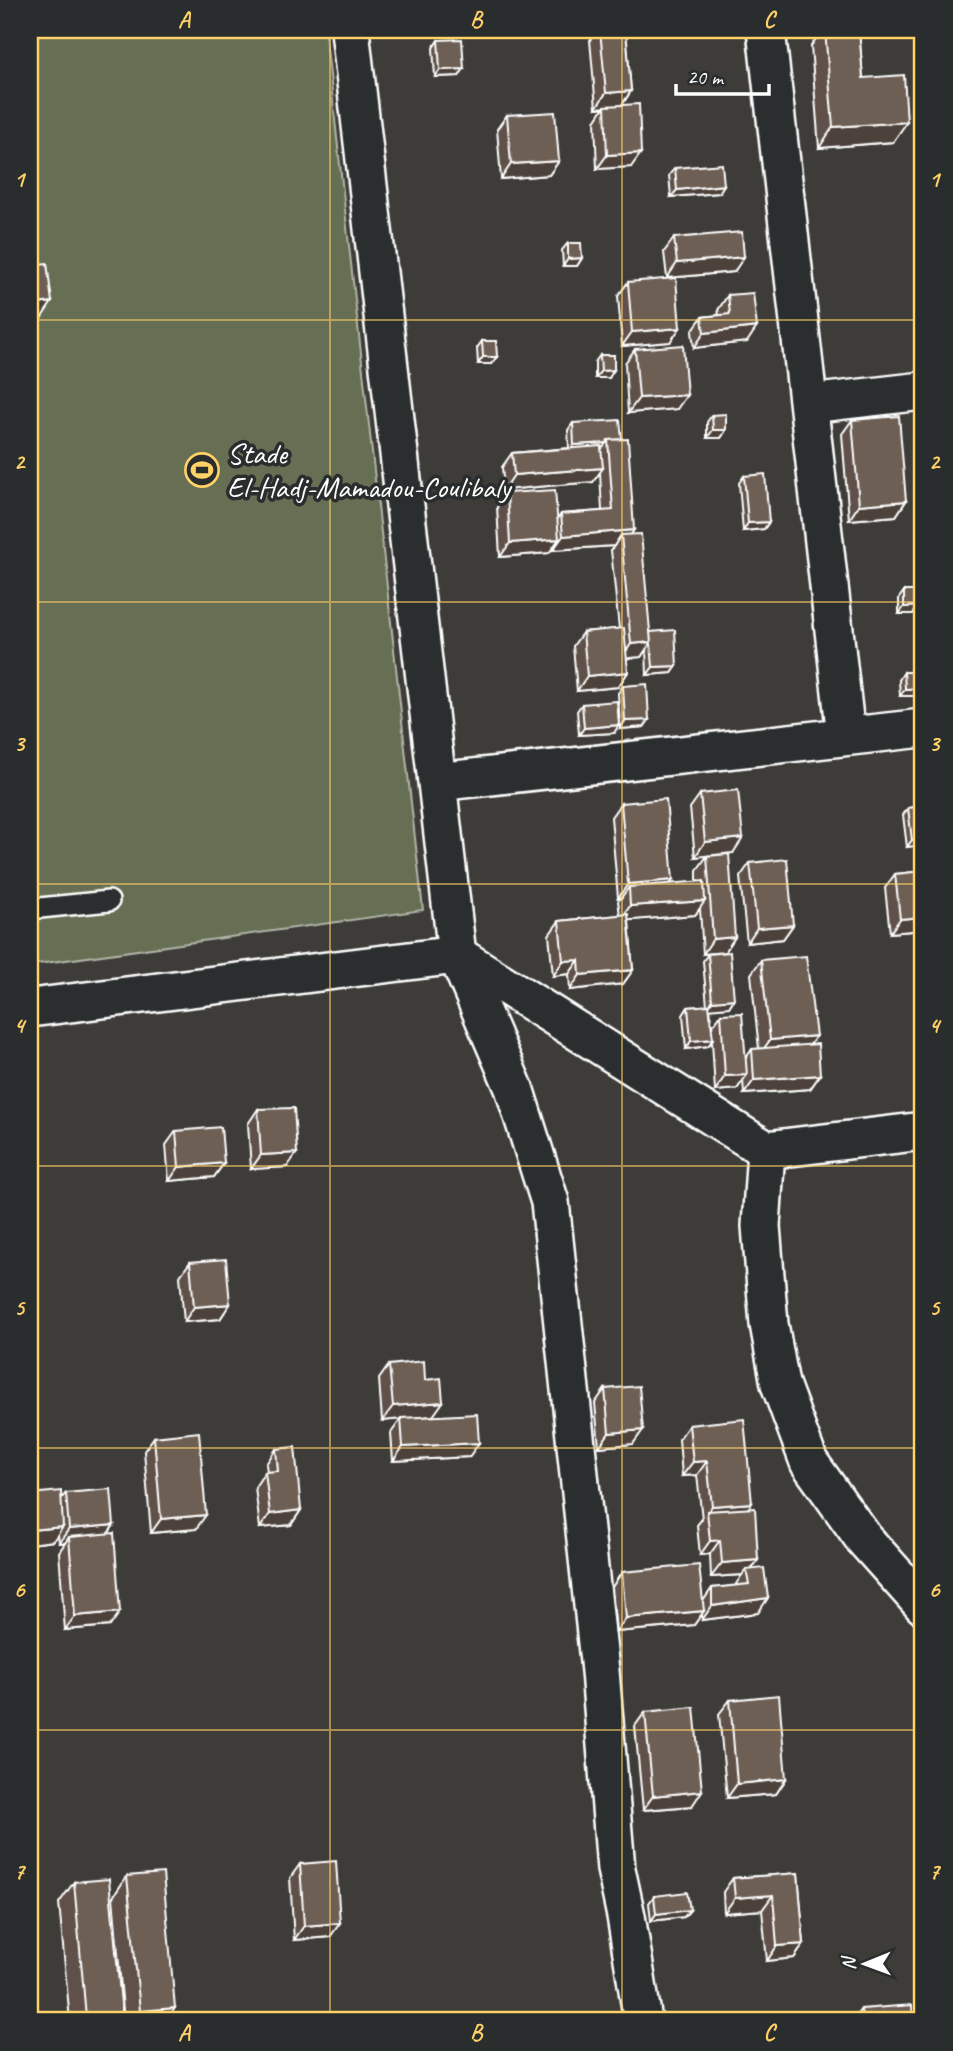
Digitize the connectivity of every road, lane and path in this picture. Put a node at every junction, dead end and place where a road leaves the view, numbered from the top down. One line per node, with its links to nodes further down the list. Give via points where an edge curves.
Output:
1 (350, 30): 7 (street)
2 (766, 30): 4 (street)
3 (923, 391): 4 (street)
4 (809, 404): 6 (street)
5 (923, 728): 6 (street)
6 (846, 736): 7 (street)
7 (437, 782): 10 (street)
8 (109, 901): 9 (lane)
9 (30, 909)
10 (457, 955): 11 (street); 13 (street); 15 (street, via 514,1088 550,1202 600,1671 616,1868)
11 (30, 1008)
12 (923, 1131): 13 (street)
13 (766, 1150): 14 (street, via 761,1226 769,1324 780,1384 809,1462 864,1539)
14 (923, 1605)
15 (643, 2021)

